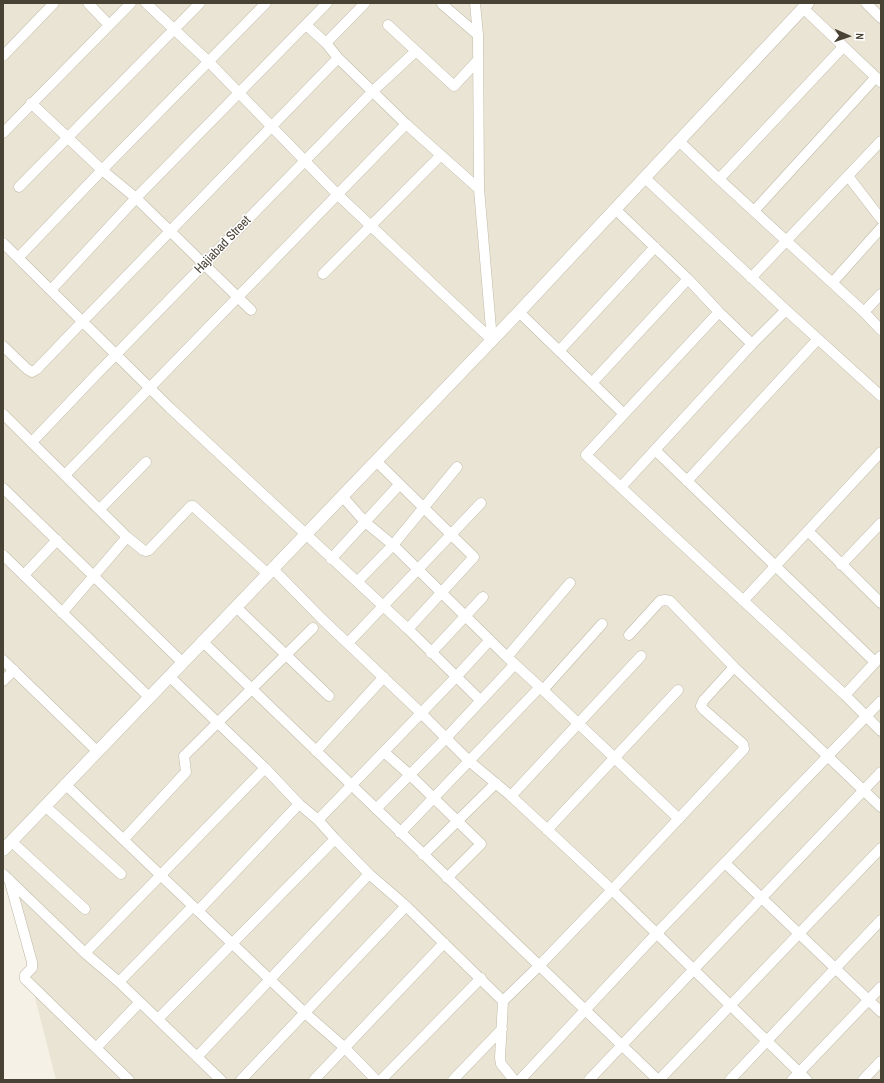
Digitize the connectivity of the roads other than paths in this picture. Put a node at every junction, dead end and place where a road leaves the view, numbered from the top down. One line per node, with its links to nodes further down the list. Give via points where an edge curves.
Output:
1 (54, 3): 22 (street)
2 (88, 3): 14 (street)
3 (132, 3): 14 (street)
4 (146, 3): 17 (street)
5 (200, 3): 17 (street)
6 (266, 3): 25 (street)
7 (327, 3): 15 (street)
8 (365, 3): 19 (street)
9 (443, 3): 18 (street)
10 (475, 3): 18 (street)
11 (866, 3): 13 (street)
12 (806, 6): 20 (street); 34 (street)
13 (881, 18)
14 (109, 25): 29 (street)
15 (306, 25): 19 (street); 28 (street)
16 (388, 25): 21 (street)
17 (174, 29): 25 (street); 33 (street)
18 (478, 35): 24 (street)
19 (326, 43): 23 (street)
20 (844, 47): 26 (street); 41 (street)
21 (416, 51): 24 (street, via 454,86); 27 (street, Hajiabad Street)
22 (3, 56)
23 (338, 58): 27 (street); 31 (street)
24 (478, 60): 43 (street)
25 (209, 62): 28 (street); 38 (street)
26 (878, 80): 47 (street)
27 (373, 91): 30 (street); 37 (street, Hajiabad Street)
28 (238, 93): 31 (street); 45 (street)
29 (31, 103): 32 (street); 33 (street)
30 (406, 124): 36 (street); 44 (street)
31 (272, 127): 37 (street); 51 (street)
32 (3, 133)
33 (68, 137): 38 (street); 42 (street)
34 (679, 141): 40 (street); 41 (street)
35 (880, 143): 39 (street)
36 (441, 155): 43 (street); 49 (street)
37 (306, 160): 44 (street); 56 (street, Hajiabad Street)
38 (102, 170): 45 (street); 55 (street)
39 (848, 176): 48 (street); 52 (street)
40 (646, 178): 46 (street); 58 (street)
41 (719, 179): 47 (street)
42 (19, 187)
43 (479, 189): 72 (street)
44 (337, 194): 49 (street); 63 (street)
45 (136, 198): 51 (street); 61 (street)
46 (615, 209): 54 (street); 66 (street)
47 (754, 211): 52 (street)
48 (881, 219)
49 (371, 226): 57 (street); 72 (street)
50 (881, 228): 60 (street)
51 (170, 231): 56 (street); 69 (street)
52 (786, 241): 58 (street); 60 (street)
53 (3, 244): 55 (street)
54 (655, 247): 59 (street); 75 (street)
55 (18, 258): 61 (street)
56 (204, 264): 63 (street); 76 (street, Hajiabad Street)
57 (323, 274)
58 (751, 278): 65 (street)
59 (688, 279): 67 (street); 77 (street)
60 (832, 283): 68 (street)
61 (51, 290): 69 (street)
62 (881, 294): 68 (street)
63 (239, 297): 64 (street); 78 (street)
64 (251, 310)
65 (786, 310): 71 (street); 73 (street)
66 (519, 312): 72 (street); 75 (street)
67 (719, 312): 73 (street); 81 (street)
68 (864, 312): 70 (street)
69 (83, 321): 74 (street, via 32,372); 76 (street)
70 (879, 323)
71 (818, 339): 79 (street); 89 (street)
72 (492, 340): 85 (street)
73 (752, 344): 83 (street)
74 (3, 346)
75 (559, 351): 77 (street)
76 (117, 354): 78 (street); 82 (street, Hajiabad Street)
77 (592, 383): 81 (street)
78 (150, 388): 88 (street); 100 (street)
79 (881, 396)
80 (3, 414): 82 (street)
81 (624, 414): 91 (street, via 586,455)
82 (32, 442): 88 (street)
83 (655, 450): 89 (street); 91 (street)
84 (881, 452): 99 (street)
85 (376, 461): 90 (street); 93 (street)
86 (146, 462): 96 (street)
87 (457, 467): 95 (street)
88 (65, 475): 96 (street)
89 (687, 481): 108 (street)
90 (399, 485): 95 (street); 97 (street)
91 (621, 487): 118 (street)
92 (3, 488): 103 (street)
93 (342, 496): 97 (street); 100 (street)
94 (481, 502): 101 (street)
95 (423, 508): 101 (street); 104 (street)
96 (100, 510): 102 (street)
97 (366, 522): 104 (street); 106 (street)
98 (881, 524): 107 (street)
99 (808, 531): 107 (street); 108 (street)
100 (305, 534): 106 (street); 110 (street)
101 (450, 535): 109 (street); 115 (street, via 474,557)
102 (127, 537): 110 (street, via 142,550 149,550 193,506); 112 (street)
103 (57, 540): 111 (street); 112 (street)
104 (393, 545): 109 (street); 113 (street)
105 (3, 555): 111 (street)
106 (331, 559): 113 (street)
107 (841, 565): 117 (street)
108 (775, 566): 118 (street); 134 (street)
109 (417, 570): 115 (street); 119 (street)
110 (271, 571): 120 (street); 129 (street)
111 (24, 575): 121 (street)
112 (93, 575): 121 (street); 136 (street)
113 (357, 582): 119 (street)
114 (570, 583): 133 (street)
115 (441, 592): 122 (street); 125 (street)
116 (483, 597): 122 (street)
117 (879, 597)
118 (743, 601): 147 (street)
119 (382, 606): 125 (street); 129 (street)
120 (236, 607): 128 (street); 131 (street)
121 (62, 613): 149 (street)
122 (465, 616): 127 (street); 130 (street)
123 (602, 624): 144 (street)
124 (313, 628): 131 (street)
125 (408, 629): 130 (street)
126 (629, 635): 138 (street, via 660,602 670,601)
127 (490, 640): 133 (street); 142 (street)
128 (202, 641): 136 (street); 145 (street)
129 (348, 642): 141 (street)
130 (431, 653): 142 (street)
131 (286, 655): 145 (street); 148 (street)
132 (641, 656): 155 (street)
133 (507, 657): 137 (street)
134 (878, 659): 147 (street)
135 (3, 660): 139 (street)
136 (182, 662): 140 (street)
137 (515, 664): 144 (street); 150 (street)
138 (734, 667): 161 (street); 177 (street, via 701,706 743,744 744,749)
139 (14, 670): 143 (street); 158 (street)
140 (169, 676): 149 (street); 154 (street)
141 (384, 677): 152 (street); 159 (street)
142 (456, 677): 150 (street); 152 (street)
143 (3, 681)
144 (542, 688): 155 (street); 163 (street)
145 (251, 689): 154 (street); 159 (street)
146 (678, 690): 162 (street)
147 (845, 695): 153 (street)
148 (329, 696)
149 (149, 697): 158 (street)
150 (480, 700): 157 (street)
151 (881, 701): 153 (street)
152 (421, 713): 157 (street); 160 (street)
153 (866, 717): 156 (street); 161 (street)
154 (218, 723): 164 (street); 182 (street, via 184,756 186,772)
155 (578, 723): 162 (street); 171 (street)
156 (881, 731)
157 (446, 738): 163 (street); 166 (street)
158 (97, 750): 168 (street)
159 (316, 751): 169 (street)
160 (384, 752): 166 (street); 169 (street)
161 (828, 756): 170 (street); 187 (street)
162 (615, 758): 177 (street); 180 (street)
163 (469, 761): 167 (street); 172 (street)
164 (265, 768): 173 (street); 190 (street)
165 (881, 772): 170 (street)
166 (409, 774): 172 (street); 176 (street)
167 (496, 783): 171 (street); 179 (street)
168 (65, 784): 174 (street); 182 (street)
169 (351, 786): 176 (street); 178 (street)
170 (864, 790): 175 (street); 194 (street)
171 (511, 796): 180 (street)
172 (433, 798): 179 (street); 181 (street)
173 (300, 804): 178 (street); 197 (street)
174 (45, 806): 184 (street); 188 (street)
175 (881, 807)
176 (376, 809): 181 (street)
177 (679, 818): 193 (street)
178 (318, 820): 183 (street)
179 (458, 821): 186 (street); 192 (street, via 481,844)
180 (547, 830): 193 (street)
181 (400, 833): 186 (street)
182 (124, 839): 190 (street)
183 (335, 839): 189 (street); 202 (street)
184 (7, 846): 196 (street)
185 (881, 848): 200 (street)
186 (423, 855): 192 (street)
187 (725, 863): 194 (street); 199 (street)
188 (121, 874)
189 (369, 874): 195 (street); 208 (street)
190 (161, 875): 197 (street); 203 (street)
191 (6, 876): 203 (street); 222 (street, via 32,962 32,968 25,975 25,979)
192 (447, 878): 204 (street)
193 (612, 890): 199 (street); 204 (street)
194 (762, 898): 200 (street); 206 (street)
195 (406, 906): 201 (street); 217 (street)
196 (85, 909)
197 (196, 909): 202 (street); 209 (street)
198 (881, 920): 205 (street)
199 (656, 933): 206 (street); 215 (street)
200 (799, 934): 205 (street); 214 (street)
201 (444, 943): 207 (street); 223 (street)
202 (233, 944): 208 (street); 218 (street)
203 (85, 953): 209 (street)
204 (539, 966): 212 (street); 215 (street)
205 (835, 968): 211 (street); 220 (street)
206 (694, 969): 214 (street); 221 (street)
207 (481, 978): 212 (street); 232 (street)
208 (270, 979): 217 (street); 224 (street)
209 (119, 982): 213 (street)
210 (881, 987): 211 (street)
211 (868, 1000): 216 (street); 226 (street)
212 (503, 1001): 219 (street)
213 (140, 1002): 218 (street); 222 (street)
214 (730, 1005): 220 (street); 237 (street)
215 (585, 1010): 221 (street); 235 (street)
216 (881, 1012)
217 (305, 1013): 223 (street); 229 (street)
218 (158, 1019): 224 (street)
219 (502, 1029): 233 (street); 234 (street, via 501,1064)
220 (767, 1041): 226 (street); 238 (street)
221 (622, 1045): 236 (street); 237 (street)
222 (96, 1048): 227 (street)
223 (345, 1048): 230 (street); 231 (street)
224 (197, 1057): 228 (street)
225 (881, 1061): 241 (street)
226 (799, 1072): 239 (street); 240 (street)
227 (129, 1080)
228 (220, 1080)
229 (241, 1080)
230 (314, 1080)
231 (376, 1080)
232 (381, 1080)
233 (453, 1080)
234 (514, 1080)
235 (520, 1080)
236 (589, 1080)
237 (658, 1080)
238 (730, 1080)
239 (792, 1080)
240 (807, 1080)
241 (863, 1080)

